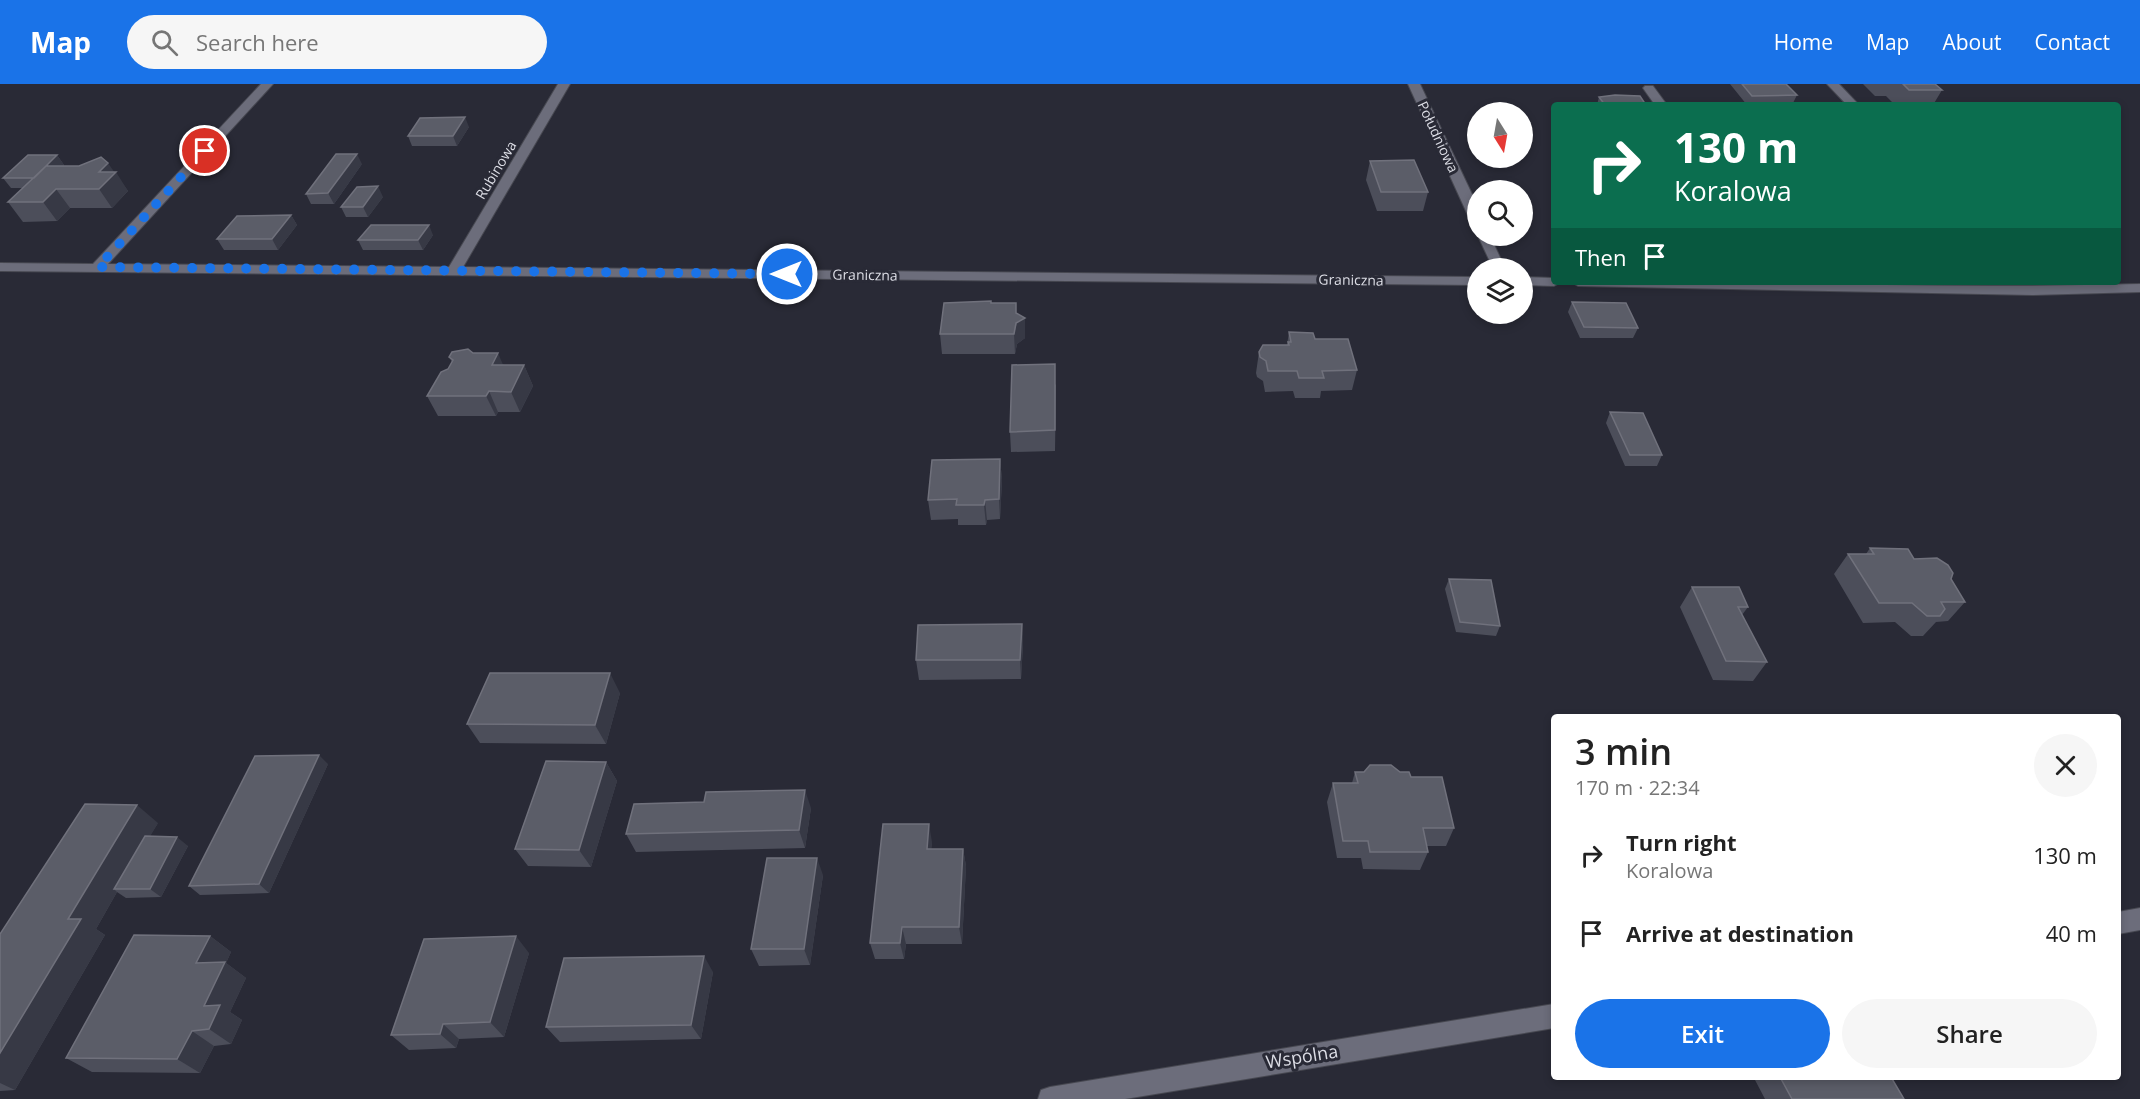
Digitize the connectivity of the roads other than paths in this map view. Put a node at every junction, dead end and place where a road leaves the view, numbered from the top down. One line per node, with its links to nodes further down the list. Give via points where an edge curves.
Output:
1 (267, 84): 10 (street)
2 (564, 84): 11 (street, Rubinowa)
3 (1414, 84): 8 (street, Południowa)
4 (1833, 84): 7 (street)
5 (1649, 88): 6 (street)
6 (1659, 102)
7 (1850, 102)
8 (1467, 198)
9 (0, 267): 10 (street, Graniczna)
10 (98, 267): 11 (street, Graniczna)
11 (454, 271): 12 (street, Graniczna)
12 (1467, 281)
13 (1533, 281): 14 (street)
14 (1551, 282)
15 (1950, 285): 16 (street)
16 (2029, 286): 17 (street)
17 (2140, 288)
18 (2140, 919): 19 (street)
19 (2121, 922)
20 (1551, 1016): 21 (street, Wspólna)
21 (1050, 1099)

